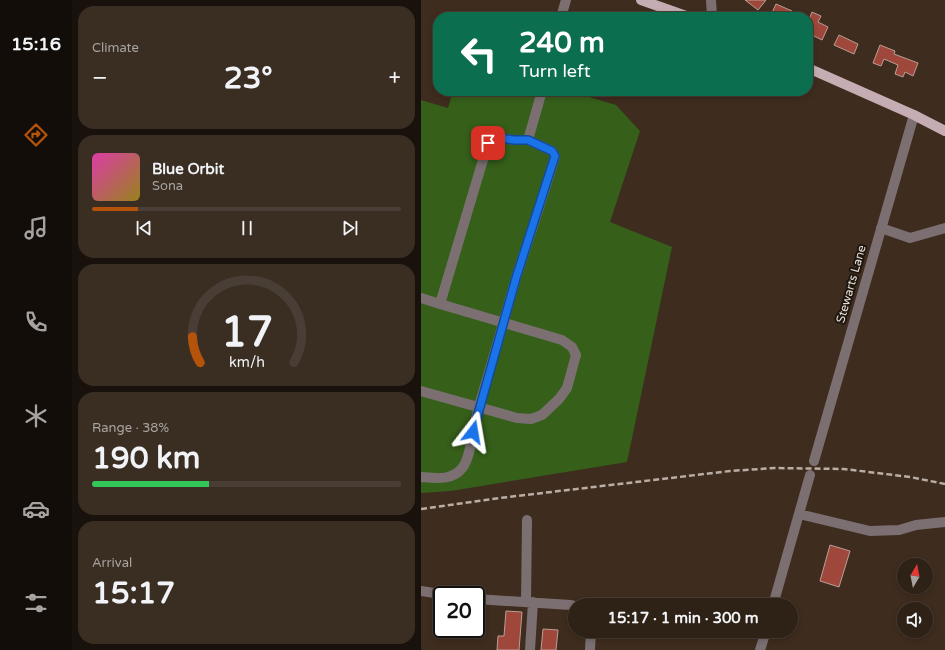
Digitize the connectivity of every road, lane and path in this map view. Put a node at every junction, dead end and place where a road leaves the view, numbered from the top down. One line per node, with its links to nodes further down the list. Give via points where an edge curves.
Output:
1 (566, 0): 4 (street)
2 (641, 0): 5 (main road)
3 (711, 0): 6 (street)
4 (562, 12)
5 (675, 12)
6 (712, 12)
7 (813, 70): 9 (main road)
8 (540, 96): 11 (street)
9 (914, 114): 10 (main road); 12 (street, Stewarts Lane)
10 (945, 131)
11 (528, 140): 15 (street, via 493,137 488,143); 16 (street, via 552,151 555,156)
12 (881, 228): 13 (street, via 910,238); 19 (street, Stewarts Lane)
13 (945, 228)
14 (421, 298): 15 (street)
15 (440, 304): 16 (street)
16 (504, 323): 18 (street); 18 (street, via 561,340 572,347 576,355 567,388 541,415 531,419 517,418)
17 (421, 391): 18 (street)
18 (479, 407): 21 (street, via 463,467 455,475 442,479)
19 (814, 462)
20 (810, 475): 22 (street)
21 (421, 477)
22 (799, 514): 24 (street, via 871,531 899,530 916,525); 27 (street)
23 (527, 520): 29 (street)
24 (945, 522)
25 (421, 591): 26 (street)
26 (433, 593)
27 (775, 598)
28 (485, 600): 29 (street)
29 (529, 602): 30 (street); 33 (street)
30 (568, 605)
31 (591, 638): 34 (street)
32 (764, 638): 35 (street)
33 (530, 650)
34 (590, 650)
35 (760, 650)

